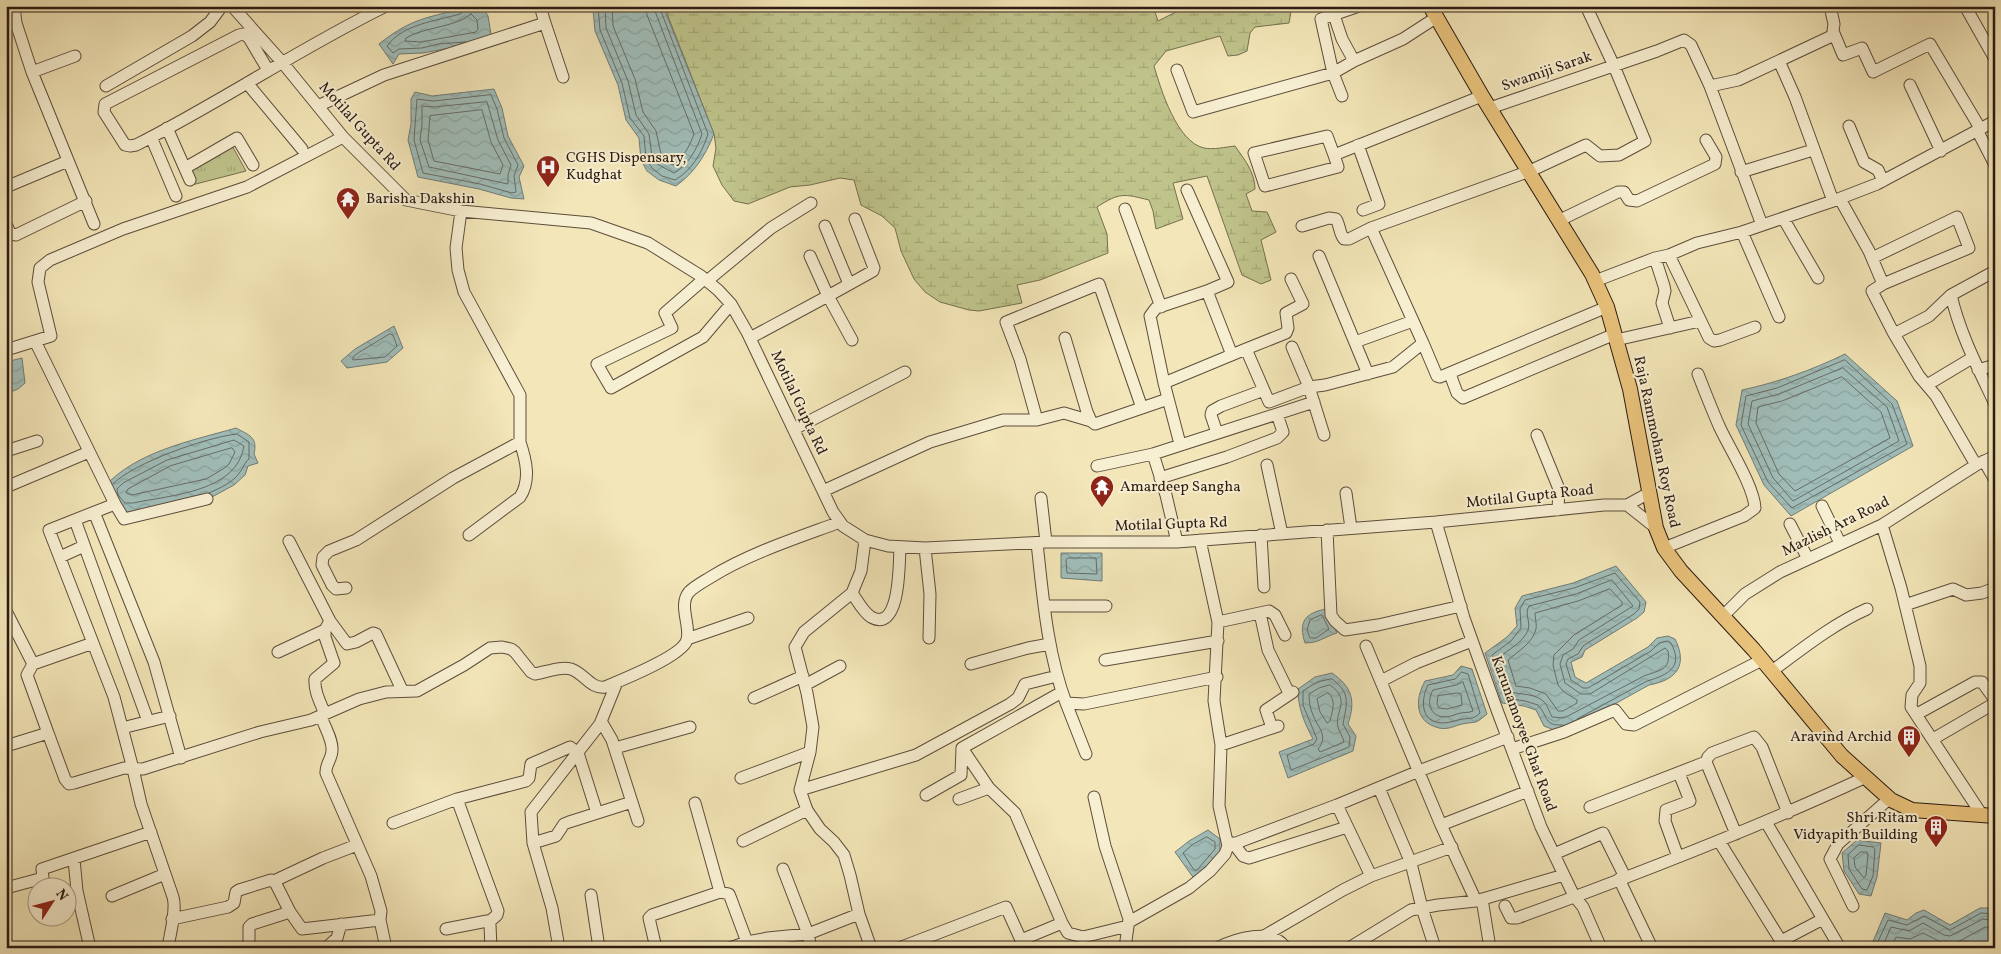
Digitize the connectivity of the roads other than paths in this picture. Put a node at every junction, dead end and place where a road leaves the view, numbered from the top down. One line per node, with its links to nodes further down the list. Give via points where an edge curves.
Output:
1 (14, 6): 22 (street, via 16,23)
2 (222, 6): 27 (street, via 210,22 192,36)
3 (386, 6): 18 (street)
4 (540, 6): 12 (street)
5 (1359, 6): 10 (street)
6 (1586, 6): 19 (street)
7 (1830, 6): 13 (street)
8 (1965, 6): 15 (street)
9 (236, 7): 18 (street, Motilal Gupta Rd)
10 (1333, 10): 16 (street, via 1342,39); 23 (street, via 1321,19)
11 (1434, 12): 16 (street, via 1403,39); 30 (main road, Raja Rammohan Roy Road)
12 (545, 24): 24 (street); 31 (street, via 384,75)
13 (1834, 35): 17 (street); 35 (street, via 1843,55 1862,48 1873,72 1930,44)
14 (75, 56): 22 (street)
15 (1995, 58)
16 (1354, 61): 23 (street)
17 (1779, 61): 28 (street, via 1738,80); 41 (street)
18 (282, 62): 20 (street); 31 (street, Motilal Gupta Rd)
19 (1614, 66): 28 (street, Swamiji Sarak, via 1684,40 1691,45); 30 (street, Swamiji Sarak); 48 (street, Swamiji Sarak, via 1645,141 1619,155 1600,156 1586,145)
20 (268, 70): 25 (street); 36 (street, via 248,38 244,34 239,35 104,104 104,112 125,145)
21 (1177, 70): 23 (street, via 1193,112)
22 (32, 72): 44 (street)
23 (1333, 73): 29 (street)
24 (564, 77)
25 (247, 83): 34 (street); 40 (street)
26 (1910, 85): 42 (street)
27 (106, 86)
28 (1710, 86): 49 (street)
29 (1342, 96)
30 (1486, 102): 39 (street, Swamiji Sarak); 48 (main road, Raja Rammohan Roy Road)
31 (318, 106): 37 (street, Motilal Gupta Rd)
32 (1995, 121): 35 (street)
33 (1849, 126): 51 (street, via 1864,162 1878,170)
34 (167, 128): 36 (street); 47 (street)
35 (1978, 129): 42 (street); 46 (street)
36 (151, 137): 54 (street)
37 (343, 137): 60 (street, Motilal Gupta Rd, via 406,200); 99 (street, via 247,187 123,229 50,260 40,268 38,282 51,336)
38 (1706, 140): 63 (street, via 1716,157 1715,164 1637,201 1629,200 1624,192 1618,192)
39 (1358, 145): 43 (street, Swamiji Sarak); 59 (street, via 1379,204)
40 (302, 149)
41 (1813, 150): 49 (street); 55 (street)
42 (1941, 151): 51 (street)
43 (1334, 155): 43 (street, via 1327,136 1254,153 1265,186 1338,167)
44 (68, 161): 52 (street); 56 (street)
45 (253, 165): 47 (street, via 237,138)
46 (1995, 165)
47 (185, 168): 50 (street)
48 (1530, 171): 63 (main road, Raja Rammohan Roy Road); 69 (street)
49 (1741, 172): 66 (street)
50 (190, 180)
51 (1883, 181): 55 (street)
52 (6, 187)
53 (1187, 190): 83 (street, via 1228,282)
54 (176, 196)
55 (1836, 200): 61 (street); 75 (street)
56 (86, 201): 64 (street, via 16,235 10,233); 65 (street)
57 (811, 203): 79 (street, via 771,228)
58 (1125, 209): 87 (street)
59 (1363, 210)
60 (461, 211): 79 (street, Motilal Gupta Rd, via 592,223 648,243); 129 (street, via 456,248 458,270 464,292 520,395)
61 (1783, 218): 66 (street); 78 (street)
62 (855, 219): 81 (street, via 874,269)
63 (1560, 220): 80 (main road, Raja Rammohan Roy Road)
64 (6, 224)
65 (94, 224)
66 (1762, 225): 70 (street)
67 (825, 226): 81 (street)
68 (1302, 226): 69 (street, via 1336,219 1344,239)
69 (1371, 228): 90 (street)
70 (1742, 232): 71 (street); 89 (street)
71 (1669, 254): 74 (street); 91 (street)
72 (810, 256): 85 (street)
73 (1319, 256): 100 (street)
74 (1655, 258): 80 (street); 93 (street, via 1664,286 1662,303)
75 (1872, 258): 82 (street); 82 (street, via 1956,217 1969,248)
76 (1995, 271): 84 (street)
77 (1292, 278): 103 (street, via 1303,304 1286,313 1286,333)
78 (1818, 278)
79 (706, 280): 86 (street, Motilal Gupta Rd); 86 (street, via 665,313 672,328 597,364 611,388 703,337)
80 (1595, 281): 88 (main road, Raja Rammohan Roy Road)
81 (849, 284): 85 (street)
82 (1882, 284): 94 (street, via 1872,291)
83 (1207, 291): 87 (street); 105 (street)
84 (1951, 295): 94 (street, via 1930,316); 106 (street, via 1956,320)
85 (828, 296): 96 (street); 98 (street)
86 (731, 304): 96 (street, Motilal Gupta Rd)
87 (1161, 307): 113 (street, via 1153,310 1150,316)
88 (1608, 308): 95 (main road, Raja Rammohan Roy Road); 111 (street)
89 (1779, 317)
90 (1413, 321): 100 (street); 101 (street)
91 (1700, 321): 92 (street, via 1714,341); 93 (street)
92 (1755, 327)
93 (1670, 328): 95 (street)
94 (1894, 334): 114 (street)
95 (1616, 337): 111 (street, via 1463,398 1457,393); 143 (main road, Raja Rammohan Roy Road, via 1630,389)
96 (750, 338): 124 (street, Motilal Gupta Rd)
97 (1065, 338): 123 (street)
98 (852, 340)
99 (35, 341): 104 (street); 132 (street)
100 (1355, 342): 110 (street)
101 (1423, 343): 110 (street, via 1393,366); 111 (street, via 1437,376)
102 (1292, 347): 115 (street)
103 (1246, 349): 105 (street); 116 (street)
104 (6, 350)
105 (1232, 355): 113 (street)
106 (1972, 358): 108 (street); 114 (street)
107 (1995, 365): 108 (street)
108 (1978, 370): 119 (street)
109 (905, 372): 124 (street)
110 (1368, 374): 115 (street)
111 (1450, 374)
112 (1698, 374): 171 (street, via 1755,508 1744,516)
113 (1164, 383): 117 (street)
114 (1928, 385): 135 (street)
115 (1309, 388): 116 (street, via 1269,402); 118 (street)
116 (1264, 390): 125 (street, via 1212,411)
117 (1168, 399): 120 (street); 130 (street)
118 (1314, 402): 121 (street); 126 (street)
119 (1995, 404)
120 (1142, 408): 122 (street, via 1098,284 1006,322); 123 (street, via 1103,423)
121 (1277, 414): 125 (street); 138 (street, via 1283,432 1277,438)
122 (1037, 420): 123 (street, via 1064,413); 141 (street, via 1003,420 930,442)
123 (1091, 421)
124 (794, 430): 141 (street, Motilal Gupta Rd)
125 (1217, 433): 130 (street)
126 (1324, 435)
127 (1537, 435): 149 (street, via 1559,490)
128 (37, 440): 131 (street)
129 (520, 442): 160 (street, via 526,463 525,490); 175 (street, via 453,478 356,540 329,551 323,557 322,565 336,589)
130 (1180, 444): 133 (street)
131 (6, 451)
132 (89, 452): 140 (street); 146 (street)
133 (1152, 454): 137 (street); 138 (street)
134 (1995, 456): 135 (street, Mazlish Ara Road)
135 (1980, 463): 139 (street); 155 (street, Mazlish Ara Road)
136 (1267, 465): 159 (street)
137 (1097, 466)
138 (1160, 478): 166 (street)
139 (1995, 480)
140 (6, 486)
141 (823, 491): 152 (street, Motilal Gupta Rd)
142 (1346, 493): 156 (street)
143 (1649, 493): 147 (street, Motilal Gupta Road); 157 (main road, Raja Rammohan Roy Road)
144 (1041, 498): 165 (street)
145 (207, 499): 146 (street, via 124,519)
146 (115, 504): 150 (street)
147 (1627, 505): 149 (street, Motilal Gupta Road); 157 (street)
148 (1822, 506): 167 (street)
149 (1558, 510): 153 (street, Motilal Gupta Road)
150 (94, 512): 151 (street); 215 (street, via 140,624)
151 (75, 520): 168 (street); 172 (street, via 49,530)
152 (840, 522): 162 (street, Motilal Gupta Rd); 191 (street, via 765,551 695,586 686,596)
153 (1436, 522): 156 (street, Motilal Gupta Rd); 181 (street, Karunamoyee Ghat Road)
154 (1790, 524): 173 (street)
155 (1882, 525): 167 (street, Mazlish Ara Road); 178 (street)
156 (1351, 528): 158 (street, Motilal Gupta Rd)
157 (1656, 528): 171 (main road, Raja Rammohan Roy Road)
158 (1327, 530): 159 (street, Motilal Gupta Rd); 181 (street, via 1331,614 1345,630)
159 (1282, 534): 161 (street, Motilal Gupta Rd)
160 (469, 535)
161 (1261, 535): 163 (street, Motilal Gupta Rd); 174 (street)
162 (865, 540): 169 (street, Motilal Gupta Rd); 177 (street, via 861,570)
163 (1200, 540): 166 (street, Motilal Gupta Rd); 187 (street)
164 (290, 541): 188 (street)
165 (1041, 542): 166 (street, Motilal Gupta Rd); 170 (street, Motilal Gupta Rd); 179 (street)
166 (1177, 542)
167 (1840, 543): 173 (street, Mazlish Ara Road)
168 (84, 546): 172 (street); 216 (street)
169 (900, 547): 170 (street, Motilal Gupta Rd); 177 (street, via 896,597 886,617 872,618)
170 (925, 548): 190 (street, via 930,594)
171 (1664, 548): 185 (main road, Raja Rammohan Roy Road, via 1680,571)
172 (60, 557): 194 (street)
173 (1808, 558): 185 (street, Mazlish Ara Road, via 1745,594)
174 (1264, 587)
175 (346, 588)
176 (1995, 588): 178 (street, via 1982,594 1966,595 1953,589)
177 (852, 593): 206 (street, via 799,638 795,647)
178 (1905, 605): 213 (street, via 1921,672 1920,683 1910,702)
179 (1044, 606): 180 (street); 195 (street)
180 (1106, 606)
181 (1461, 606): 193 (street, Karunamoyee Ghat Road)
182 (1867, 609): 203 (street, via 1806,645)
183 (6, 611): 200 (street)
184 (1260, 613): 187 (street); 189 (street, via 1272,612); 223 (street, via 1268,650 1291,691 1266,710 1275,727)
185 (1722, 617): 199 (main road, Raja Rammohan Roy Road)
186 (748, 618): 191 (street)
187 (1218, 622): 192 (street)
188 (328, 626): 197 (street); 209 (street, via 347,644 376,634); 214 (street, via 325,637 334,663 315,679 314,685)
189 (1285, 635)
190 (929, 638)
191 (687, 639): 208 (street, via 678,652)
192 (1218, 641): 198 (street); 205 (street)
193 (1472, 641): 207 (street); 221 (street, Karunamoyee Ghat Road)
194 (93, 643): 200 (street); 219 (street)
195 (1050, 644): 201 (street); 204 (street)
196 (1366, 646): 207 (street)
197 (278, 652)
198 (1105, 660)
199 (1762, 660): 203 (main road, Raja Rammohan Roy Road); 227 (street, via 1634,725 1626,724 1615,710 1564,732)
200 (33, 664): 220 (street, via 27,674)
201 (971, 664)
202 (840, 666): 206 (street)
203 (1772, 671): 237 (main road, Raja Rammohan Roy Road, via 1842,756)
204 (1057, 676): 210 (street); 240 (street, via 1025,684 1018,698 1010,704 916,755)
205 (1216, 677): 210 (street, via 1084,704); 223 (street, via 1214,701)
206 (804, 681): 211 (street); 228 (street, via 813,727)
207 (1381, 681): 234 (street)
208 (617, 682): 209 (street, via 599,688 568,669 535,674 515,652 502,647 490,648 417,691); 217 (street)
209 (402, 690): 214 (street, via 358,699)
210 (1064, 697): 226 (street); 230 (street)
211 (754, 698)
212 (1995, 702): 213 (street, via 1982,682 1975,682); 222 (street)
213 (1917, 714): 222 (street)
214 (323, 715): 231 (street); 265 (street, via 333,748 326,773)
215 (170, 716): 216 (street); 231 (street)
216 (148, 721): 219 (street)
217 (601, 721): 225 (street); 229 (street)
218 (690, 727): 225 (street)
219 (122, 728): 233 (street)
220 (48, 733): 224 (street); 233 (street, via 69,784 124,768)
221 (1508, 737): 227 (street, Karunamoyee Ghat Road); 234 (street)
222 (1933, 739): 254 (street)
223 (1221, 745): 266 (street, via 1219,806)
224 (6, 746)
225 (615, 748): 247 (street)
226 (962, 748): 238 (street); 242 (street, via 961,775)
227 (1512, 749): 241 (street, Karunamoyee Ghat Road)
228 (810, 752): 236 (street); 240 (street)
229 (578, 753): 245 (street, via 574,748 567,748 531,764 526,781); 252 (street); 264 (street, via 530,812)
230 (1086, 754)
231 (181, 758): 233 (street)
232 (1706, 762): 235 (street); 253 (street, via 1712,753 1754,737 1762,747); 261 (street)
233 (134, 769): 260 (street, via 140,804)
234 (1419, 770): 239 (street); 258 (street)
235 (1679, 773): 250 (street); 269 (street, via 1690,801 1666,810 1664,821)
236 (741, 778)
237 (1866, 778): 244 (main road, Raja Rammohan Roy Road); 253 (street)
238 (989, 788): 246 (street); 293 (street, via 1015,813)
239 (1379, 788): 249 (street); 271 (street)
240 (800, 790): 251 (street)
241 (1528, 791): 258 (street); 268 (street, Karunamoyee Ghat Road)
242 (926, 795)
243 (1094, 797): 295 (street, via 1102,838)
244 (1890, 798): 254 (main road, Raja Rammohan Roy Road, via 1912,810); 285 (street, via 1838,844 1830,859)
245 (458, 799): 257 (street); 292 (street, via 498,911)
246 (959, 799)
247 (632, 802): 252 (street); 255 (street)
248 (695, 803): 279 (street)
249 (1337, 805): 259 (street); 266 (street)
250 (1590, 807)
251 (807, 810): 262 (street); 288 (street, via 844,855)
252 (596, 813): 264 (street, via 564,824 556,836)
253 (1788, 813): 256 (street)
254 (1989, 815)
255 (638, 821)
256 (1766, 822): 261 (street); 290 (street)
257 (393, 823)
258 (1441, 825): 267 (street)
259 (1348, 827): 266 (street, via 1249,858); 275 (street)
260 (151, 832): 270 (street); 273 (street)
261 (1736, 834): 263 (street)
262 (743, 841)
263 (1719, 841): 269 (street); 290 (street, via 1781,941)
264 (533, 843): 307 (street, via 552,908)
265 (357, 845): 277 (street); 291 (street, via 371,876 381,911)
266 (1231, 845): 295 (street, via 1210,871 1189,888)
267 (1452, 847): 271 (street); 283 (street)
268 (1554, 854): 274 (street, Karunamoyee Ghat Road); 276 (street, via 1603,833)
269 (1678, 857): 276 (street)
270 (74, 859): 278 (street, via 42,869 43,878); 301 (street, via 77,891)
271 (1411, 863): 275 (street); 286 (street)
272 (783, 869): 297 (street)
273 (165, 874): 281 (street); 289 (street, via 176,907)
274 (1564, 875): 282 (street, Karunamoyee Ghat Road); 283 (street)
275 (1371, 876): 298 (street)
276 (1622, 878): 282 (street); 321 (street)
277 (274, 881): 287 (street); 289 (street, via 267,880 239,890 234,903 228,907)
278 (6, 888)
279 (720, 892): 299 (street, via 729,894); 309 (street, via 652,915 649,918)
280 (591, 895): 308 (street)
281 (112, 896)
282 (1574, 896): 284 (street, via 1514,919 1509,916); 320 (street, Karunamoyee Ghat Road, via 1583,907)
283 (1479, 900): 286 (street); 319 (street)
284 (1506, 906)
285 (1853, 906)
286 (1422, 908): 317 (street, via 1411,910); 318 (street)
287 (290, 912): 294 (street, via 302,929); 303 (street, via 252,924)
288 (859, 914): 297 (street); 312 (street)
289 (172, 918): 302 (street)
290 (1823, 918): 300 (street)
291 (380, 920): 294 (street); 305 (street)
292 (489, 922): 296 (street); 306 (street)
293 (1062, 923): 295 (street, via 1068,933 1083,937); 313 (street, via 1021,940 1006,907)
294 (341, 924): 304 (street, via 337,938)
295 (1128, 924): 314 (street)
296 (446, 929)
297 (808, 934): 299 (street); 311 (street)
298 (1264, 936): 315 (street, via 1228,942); 316 (street, via 1283,943)
299 (747, 942): 310 (street)
300 (1837, 943)
301 (90, 948)
302 (168, 948)
303 (248, 948)
304 (326, 948)
305 (386, 948)
306 (490, 948)
307 (559, 948)
308 (599, 948)
309 (656, 948)
310 (730, 948)
311 (811, 948)
312 (871, 948)
313 (899, 948)
314 (1125, 948)
315 (1217, 948)
316 (1286, 948)
317 (1349, 948)
318 (1435, 948)
319 (1490, 948)
320 (1601, 948)
321 (1652, 948)

